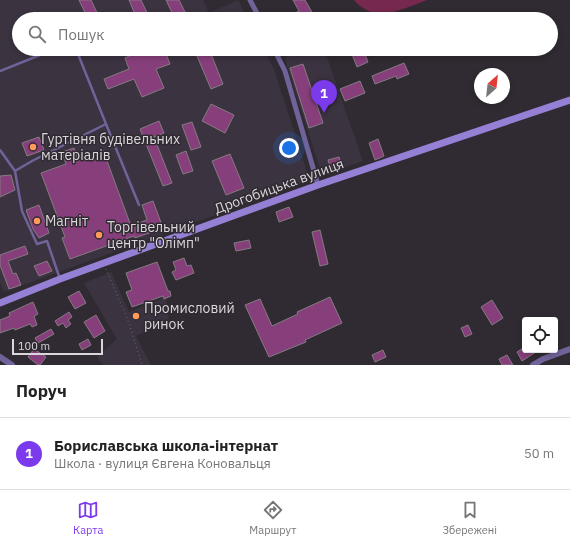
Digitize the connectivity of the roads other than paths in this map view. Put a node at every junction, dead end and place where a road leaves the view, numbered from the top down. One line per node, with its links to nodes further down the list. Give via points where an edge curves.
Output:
1 (250, 0): 2 (street)
2 (256, 12)
3 (38, 56): 6 (lane)
4 (79, 56): 8 (lane)
5 (278, 56): 11 (street, via 285,71)
6 (0, 71)
7 (570, 100): 11 (main road, Дрогобицька вулиця)
8 (106, 124): 10 (lane); 12 (lane)
9 (0, 150): 10 (lane)
10 (15, 171): 13 (lane, via 22,211 37,244 47,241)
11 (318, 184): 13 (main road, Дрогобицька вулиця)
12 (139, 206)
13 (60, 279): 14 (main road, Дрогобицька вулиця)
14 (0, 303)
15 (570, 349): 18 (street)
16 (0, 358): 17 (street)
17 (12, 365)
18 (533, 365)

